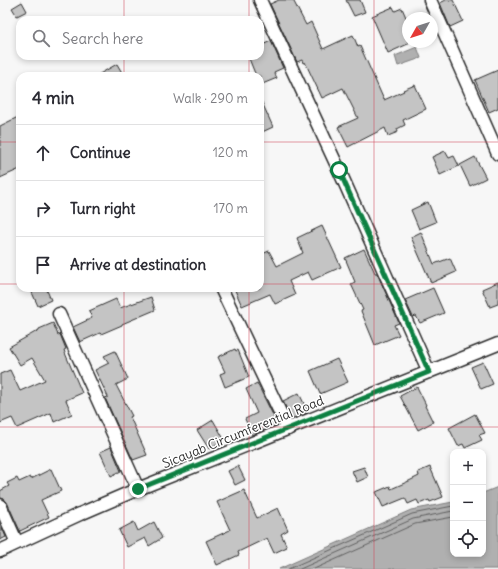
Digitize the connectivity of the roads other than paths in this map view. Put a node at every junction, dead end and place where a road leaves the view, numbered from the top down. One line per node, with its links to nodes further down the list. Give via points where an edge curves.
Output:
1 (260, 0): 7 (street)
2 (430, 0): 3 (street)
3 (498, 154)
4 (223, 292): 8 (street)
5 (59, 314): 9 (street)
6 (498, 344): 7 (street, Sicayab Circumferential Road)
7 (429, 372): 8 (street, Sicayab Circumferential Road)
8 (288, 430): 9 (street, Sicayab Circumferential Road)
9 (138, 489): 11 (street, Sicayab Circumferential Road)
10 (0, 505): 11 (street)
11 (17, 542): 12 (street, Sicayab Circumferential Road)
12 (0, 551)

